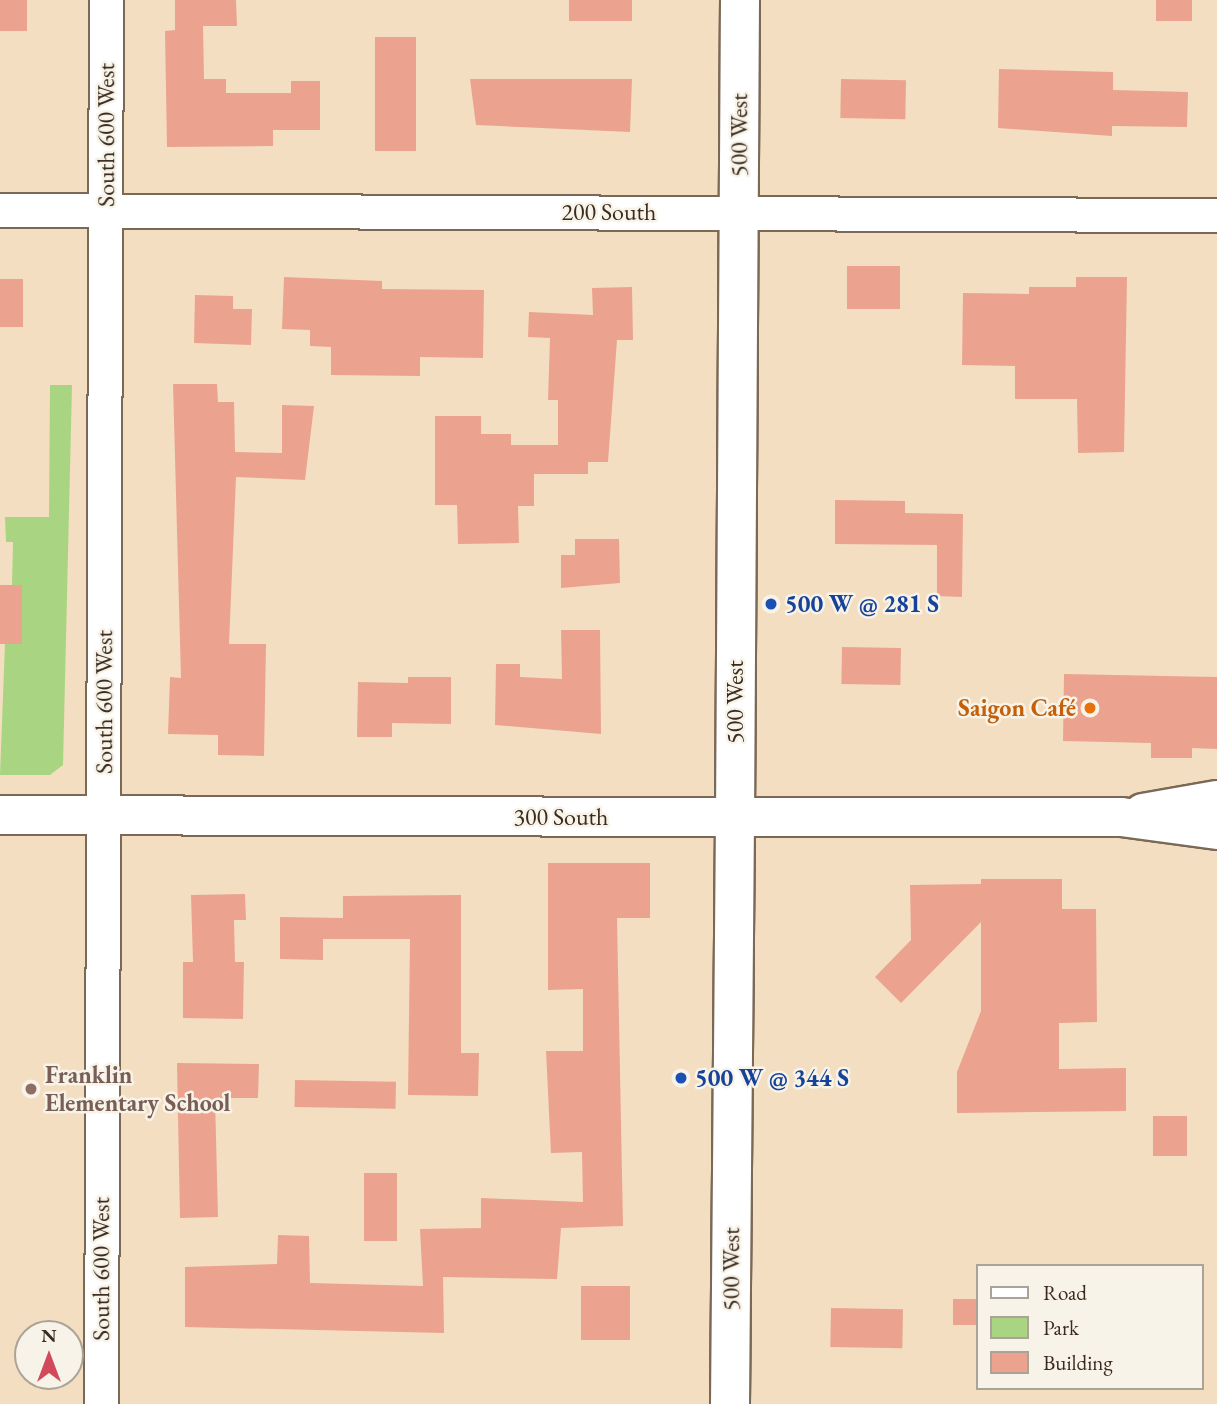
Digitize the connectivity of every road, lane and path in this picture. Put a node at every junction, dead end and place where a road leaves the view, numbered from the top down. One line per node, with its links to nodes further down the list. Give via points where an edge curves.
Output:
1 (106, 0): 4 (street, South 600 West)
2 (740, 0): 5 (main road, 500 West)
3 (0, 210): 4 (street, 200 South)
4 (107, 210): 5 (street, 200 South); 9 (street, South 600 West)
5 (738, 212): 6 (street, 200 South); 10 (main road, 500 West)
6 (1217, 215)
7 (1217, 800): 11 (main road, 300 South)
8 (0, 814): 9 (main road, 300 South)
9 (103, 815): 10 (main road, 300 South); 13 (street, South 600 West)
10 (734, 817): 11 (main road, 300 South); 14 (main road, 500 West)
11 (1121, 817): 12 (main road, 300 South)
12 (1217, 830)
13 (101, 1404)
14 (730, 1404)

